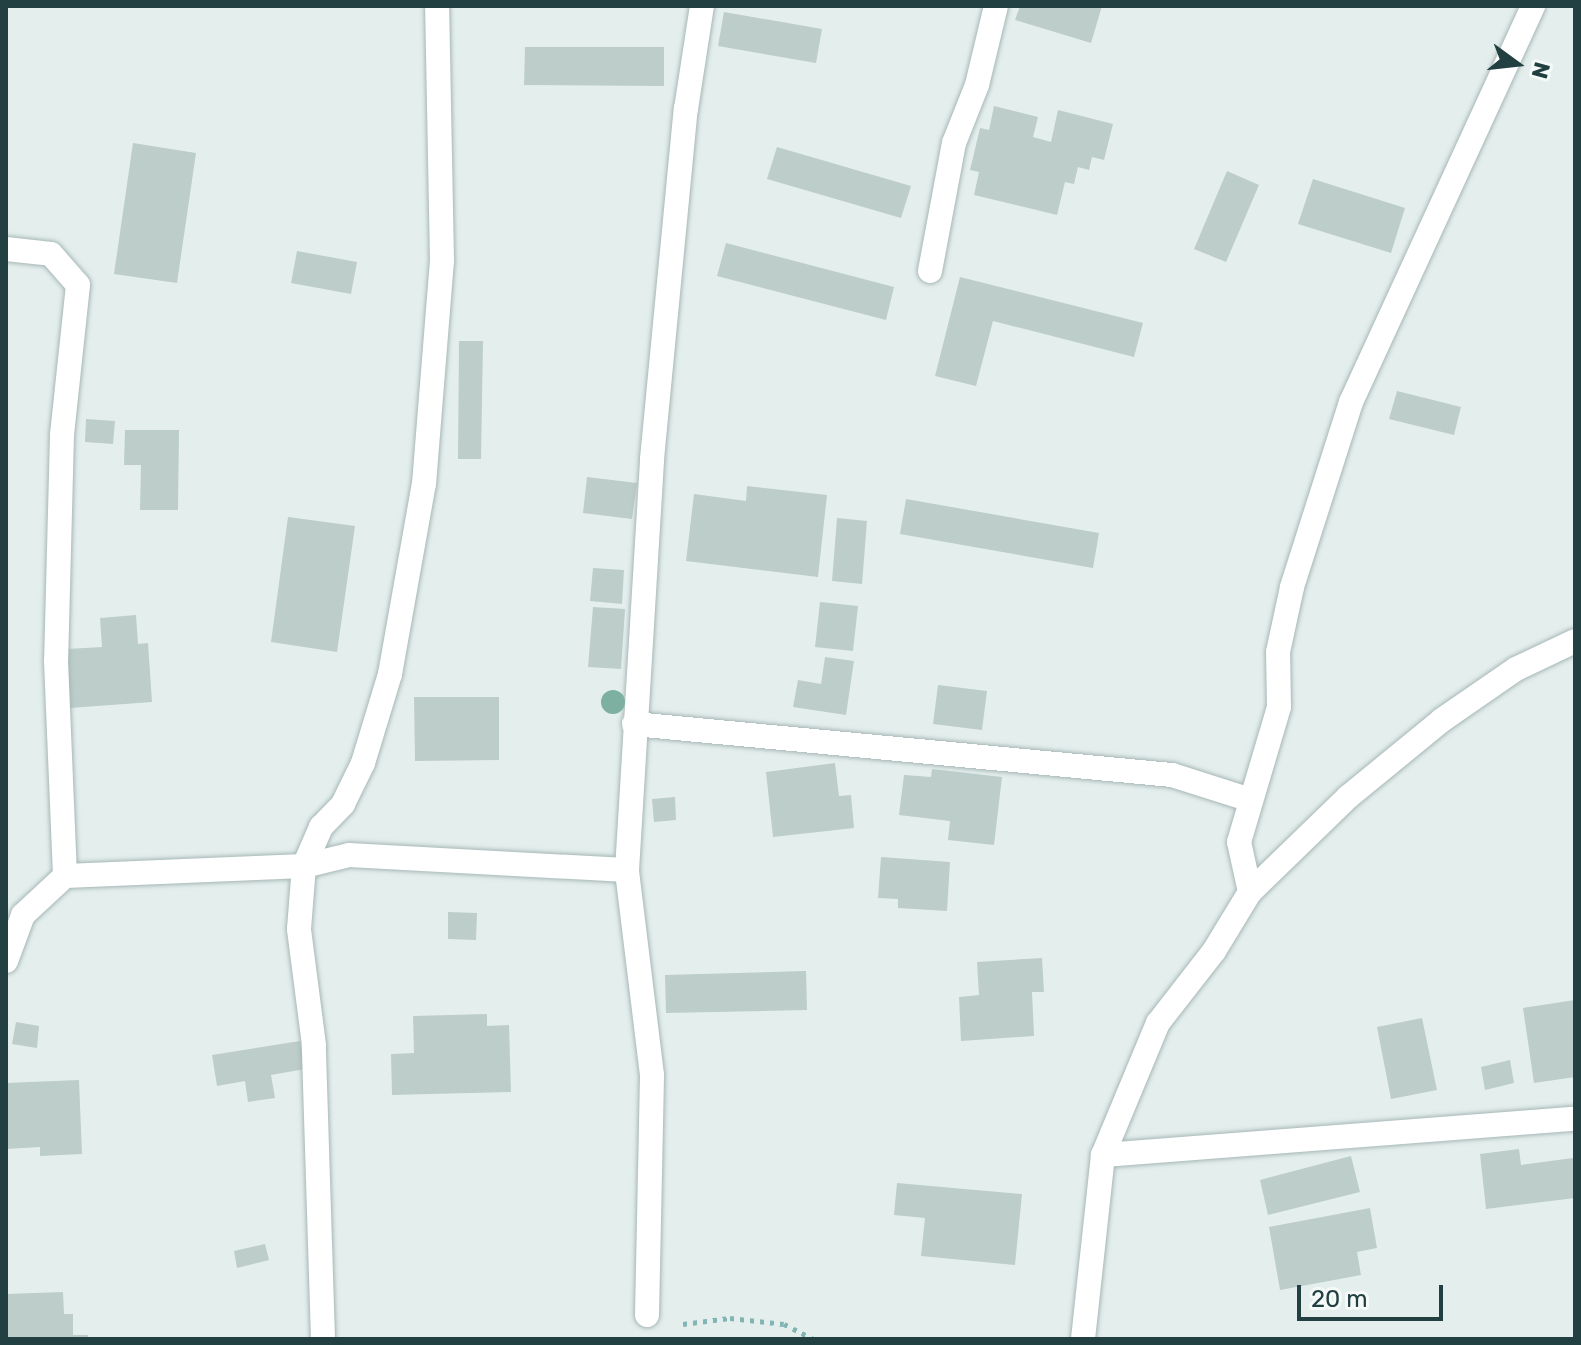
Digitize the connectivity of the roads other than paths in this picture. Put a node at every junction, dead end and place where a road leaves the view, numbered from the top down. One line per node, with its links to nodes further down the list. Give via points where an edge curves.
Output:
1 (437, 6): 10 (street, via 442,261 424,484 390,674 363,763 343,804 321,827)
2 (702, 6): 8 (street, via 686,109 654,444)
3 (996, 6): 6 (street, via 977,85 954,143)
4 (1533, 6): 9 (street, via 1351,402 1292,587 1278,652 1279,707)
5 (6, 249): 12 (street, via 51,254 78,285 62,435 56,661)
6 (930, 271)
7 (1575, 641): 13 (street, via 1516,669 1442,720 1348,797)
8 (634, 724): 9 (street, via 1172,775); 11 (street)
9 (1251, 800): 13 (street, via 1239,842)
10 (304, 866): 11 (street, via 349,855); 12 (street); 18 (street, via 299,929 314,1045)
11 (627, 870): 17 (street, via 652,1075)
12 (65, 876): 14 (street, via 23,915)
13 (1250, 892): 16 (street, via 1214,951 1158,1023)
14 (6, 961)
15 (1575, 1119): 16 (street)
16 (1103, 1155): 19 (street)
17 (647, 1315)
18 (323, 1339)
19 (1083, 1339)

